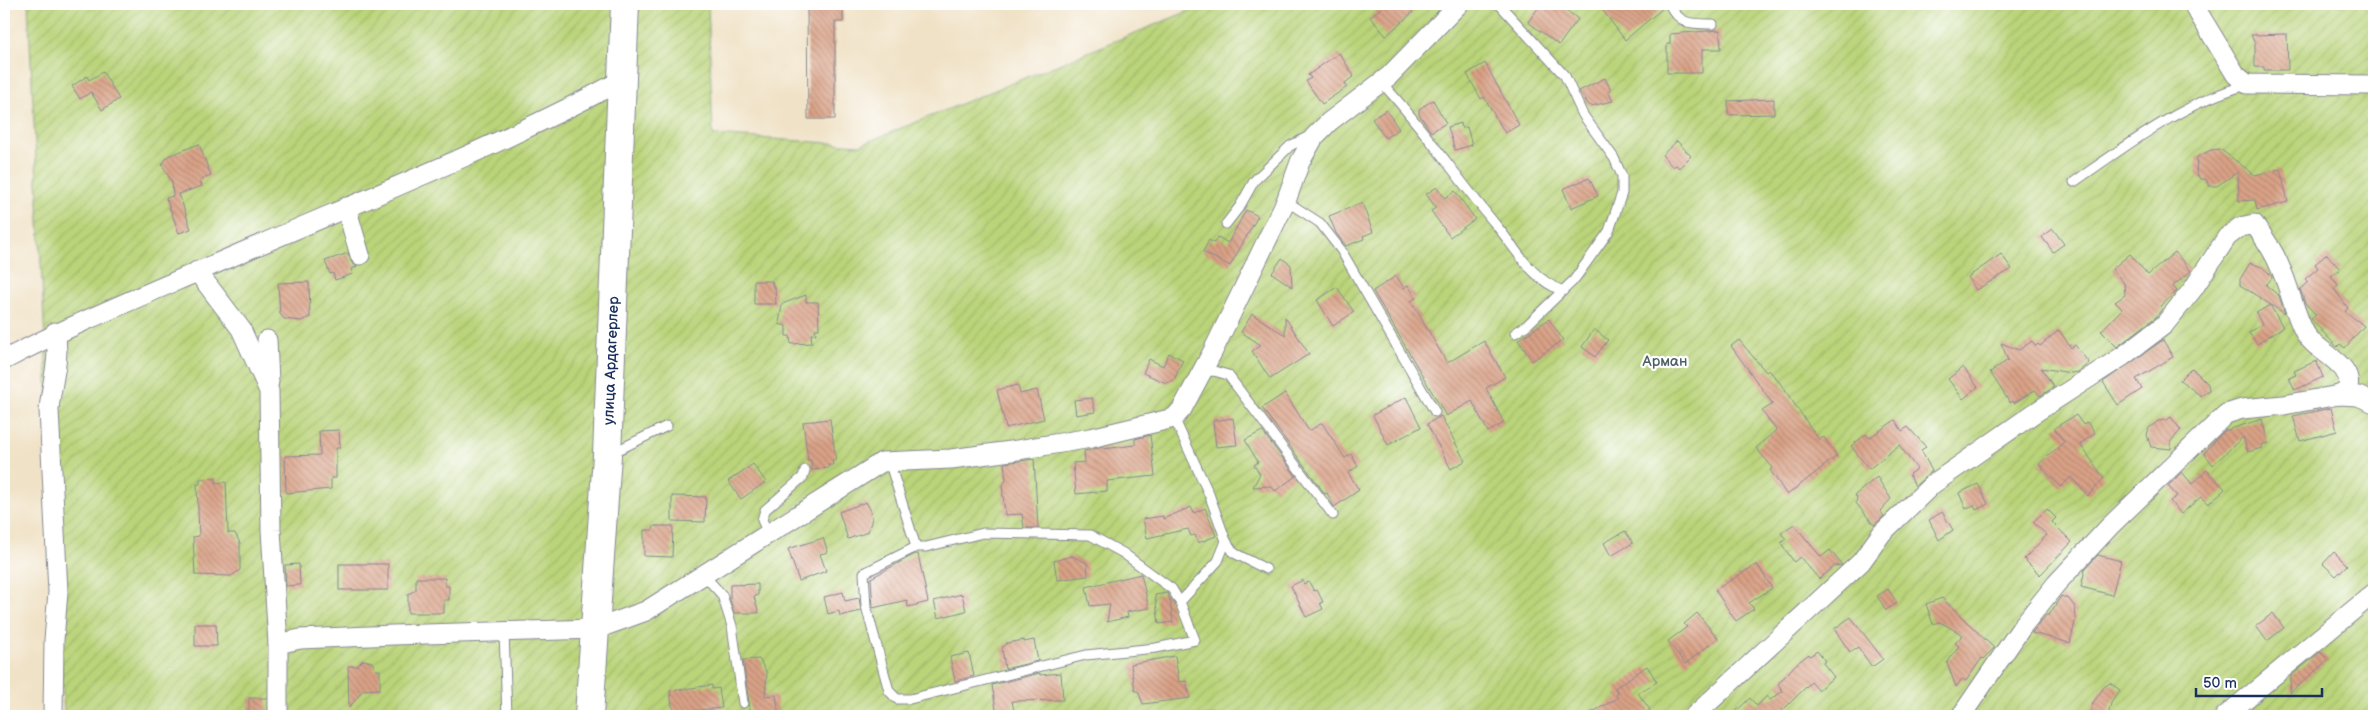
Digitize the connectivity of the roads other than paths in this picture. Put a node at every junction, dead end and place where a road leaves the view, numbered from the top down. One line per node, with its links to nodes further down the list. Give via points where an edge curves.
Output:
1 (625, 4): 7 (main road, улица Ардагерлер)
2 (1459, 4): 8 (street)
3 (1499, 4): 18 (lane, via 1565,76 1583,115 1614,158 1622,176 1622,193 1609,231)
4 (1668, 4): 6 (lane, via 1681,21)
5 (2193, 4): 9 (street, via 2236,75)
6 (1713, 24)
7 (622, 80): 14 (street, via 496,144); 30 (main road, улица Ардагерлер)
8 (1381, 82): 11 (street); 18 (lane, via 1535,275 1548,286)
9 (2247, 84): 10 (street); 12 (lane, via 2168,120)
10 (2374, 85)
11 (1322, 130): 13 (street, via 1300,162); 15 (lane, via 1290,146 1254,181)
12 (2074, 182)
13 (1286, 201): 23 (street); 27 (lane, via 1320,224 1341,250)
14 (346, 207): 16 (street); 17 (street)
15 (1226, 224)
16 (360, 255)
17 (197, 271): 19 (street); 24 (street, via 240,329)
18 (1563, 291): 20 (lane)
19 (56, 332): 22 (street); 45 (street, via 59,349 55,375 50,384 49,410 58,592)
20 (1514, 333)
21 (267, 340): 24 (street)
22 (4, 360)
23 (1202, 372): 28 (street); 33 (lane, via 1228,375)
24 (269, 390): 43 (street, via 271,530)
25 (2339, 395): 26 (street, via 2358,396); 49 (street, via 2347,391 2350,378 2305,334 2280,267 2264,236 2254,224 2240,227 2227,237 2193,289 2164,325 1933,484 1882,533 1861,562); 50 (street, via 2242,409 2217,421 2104,531 2056,584 2024,624)
26 (2374, 402)
27 (1435, 412)
28 (1174, 418): 31 (street, via 1091,438 1011,451 951,458); 35 (lane, via 1209,494)
29 (667, 426): 30 (lane)
30 (607, 455): 41 (main road, улица Ардагерлер)
31 (889, 460): 34 (street); 36 (lane)
32 (805, 470): 34 (lane, via 803,477 765,510 762,520)
33 (1333, 515)
34 (768, 533): 38 (street)
35 (1226, 541): 37 (lane, via 1234,553); 40 (lane, via 1218,561)
36 (916, 547): 40 (lane, via 983,533 1090,535 1163,580); 40 (lane, via 864,573 866,606 889,690 897,699 918,697 1086,655 1156,648 1195,640)
37 (1266, 569)
38 (703, 574): 41 (street, via 646,611); 44 (lane, via 722,595 732,626)
39 (2374, 593): 51 (street)
40 (1180, 602)
41 (596, 629): 42 (street); 48 (main road, улица Ардагерлер)
42 (504, 632): 43 (street, via 300,639); 47 (lane)
43 (278, 644): 46 (street)
44 (743, 703)
45 (53, 716)
46 (278, 716)
47 (507, 716)
48 (589, 716)
49 (1694, 716)
50 (1961, 716)
51 (2225, 716)

